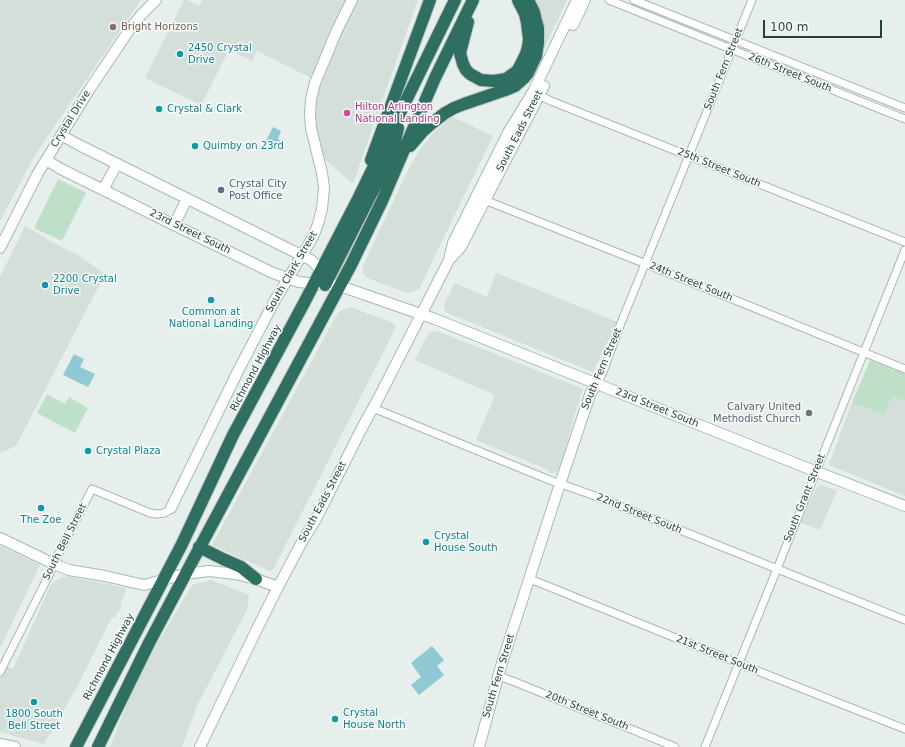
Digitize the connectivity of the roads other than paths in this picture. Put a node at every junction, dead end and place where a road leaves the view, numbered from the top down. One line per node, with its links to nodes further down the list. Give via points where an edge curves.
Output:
1 (148, 0): 14 (street)
2 (156, 0): 14 (street, Crystal Drive)
3 (352, 0): 34 (street, South Clark Street, via 312,93 311,128 322,173 324,194 318,224)
4 (430, 0): 29 (highway, via 375,146)
5 (455, 0): 19 (highway, Richmond Highway)
6 (473, 0): 7 (highway, via 461,57 470,74 481,80 494,81 506,78 517,71 526,54 528,31 525,14); 22 (highway, via 435,78)
7 (518, 0)
8 (528, 0): 22 (highway, via 538,28 538,43 536,56 524,78 515,86 445,113 422,131)
9 (577, 0): 17 (street, South Eads Street)
10 (585, 0): 17 (street, South Eads Street)
11 (609, 0): 16 (street, 26th Street South)
12 (634, 0): 15 (street, 26th Street South)
13 (752, 0): 15 (street, South Fern Street)
14 (141, 15): 21 (street, Crystal Drive, via 104,66)
15 (736, 40): 16 (street, South Fern Street); 18 (street, 26th Street South)
16 (732, 49): 20 (street, 26th Street South); 23 (street, South Fern Street)
17 (536, 94): 23 (street, 25th Street South); 27 (street, South Eads Street, via 509,131)
18 (905, 108)
19 (402, 111): 29 (highway, Richmond Highway); 37 (highway, via 392,151)
20 (905, 119)
21 (61, 135): 24 (street, Crystal Drive); 25 (street, 23rd Street South)
22 (402, 156): 38 (highway)
23 (689, 156): 31 (street, 25th Street South); 35 (street, South Fern Street)
24 (46, 160): 26 (street, 23rd Street South); 32 (street, Crystal Drive)
25 (117, 164): 26 (street); 28 (street, 23rd Street South)
26 (103, 190): 30 (street, 23rd Street South)
27 (480, 198): 35 (street, 24th Street South); 39 (street, South Eads Street, via 461,247 449,260)
28 (187, 199): 30 (street); 34 (street, 23rd Street South)
29 (358, 199): 37 (highway, Richmond Highway)
30 (174, 225): 36 (street, 23rd Street South)
31 (905, 242)
32 (0, 248)
33 (905, 250): 40 (street, South Grant Street)
34 (302, 256): 36 (street, South Clark Street); 37 (street, 23rd Street South, via 311,260)
35 (646, 264): 40 (street, 24th Street South); 42 (street, South Fern Street)
36 (288, 279): 37 (street, 23rd Street South, via 299,282); 47 (street, South Clark Street, via 239,369)
37 (323, 279): 38 (street, 23rd Street South); 53 (highway, Richmond Highway, via 233,435)
38 (340, 286): 39 (street, 23rd Street South); 49 (highway)
39 (421, 314): 42 (street, 23rd Street South); 43 (street, South Eads Street)
40 (864, 352): 41 (street, 24th Street South); 44 (street, South Grant Street)
41 (905, 369)
42 (597, 384): 44 (street, 23rd Street South); 45 (street, South Fern Street, via 591,392)
43 (373, 408): 45 (street, 22nd Street South); 56 (street, South Eads Street)
44 (816, 472): 46 (street, 23rd Street South); 51 (street, South Grant Street)
45 (561, 484): 51 (street, 22nd Street South); 55 (street, South Fern Street)
46 (905, 506)
47 (171, 508): 50 (street, South Bell Street, via 164,513 150,513 92,489)
48 (0, 538): 50 (street)
49 (199, 547): 52 (highway); 54 (highway, via 241,567)
50 (54, 564): 53 (street, via 74,571 144,585); 59 (street, South Bell Street)
51 (778, 569): 57 (street, 22nd Street South); 58 (street, South Grant Street)
52 (185, 574): 53 (street); 54 (street, via 211,571); 65 (highway)
53 (164, 579): 63 (highway, Richmond Highway)
54 (256, 579): 56 (street)
55 (530, 579): 58 (street, 21st Street South); 60 (street, South Fern Street)
56 (278, 588): 66 (street, South Eads Street)
57 (905, 620)
58 (739, 663): 61 (street, 21st Street South); 69 (street, South Grant Street)
59 (0, 672)
60 (499, 676): 67 (street, South Fern Street); 68 (street, 20th Street South)
61 (905, 728)
62 (0, 744): 64 (street)
63 (76, 745)
64 (15, 747)
65 (98, 747)
66 (200, 747)
67 (478, 747)
68 (675, 747)
69 (705, 747)

